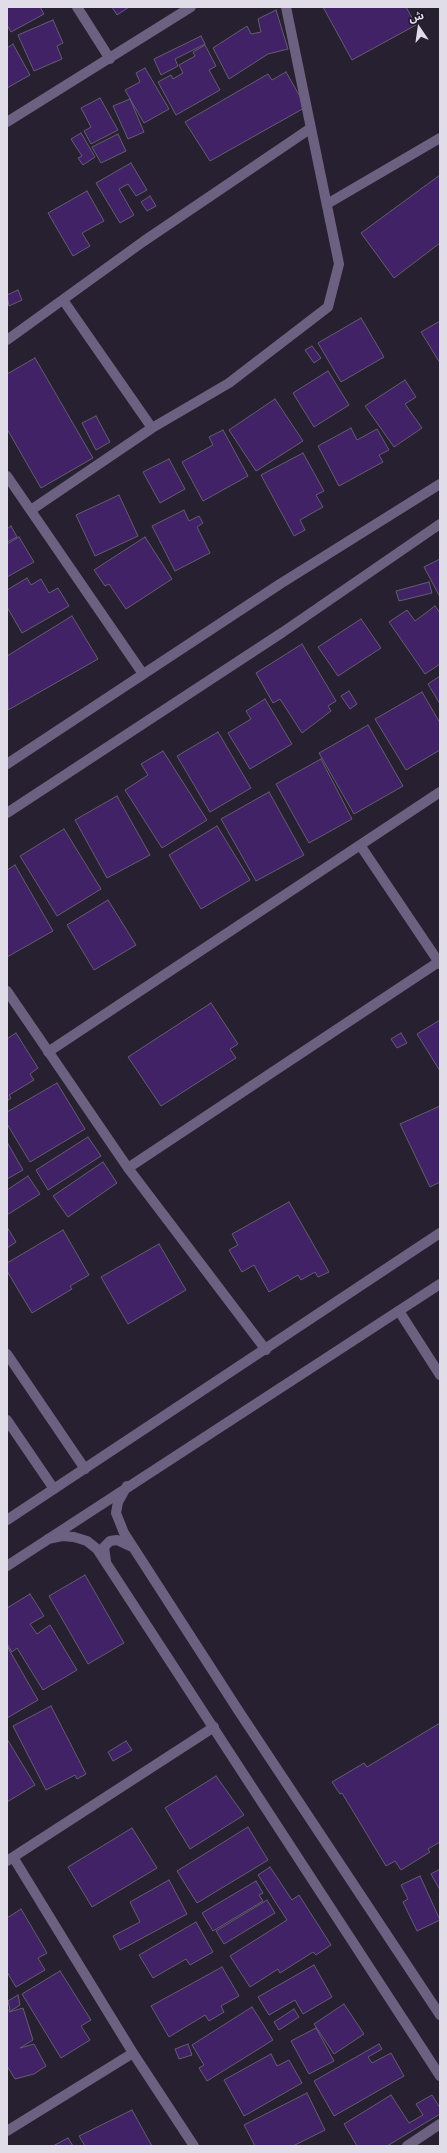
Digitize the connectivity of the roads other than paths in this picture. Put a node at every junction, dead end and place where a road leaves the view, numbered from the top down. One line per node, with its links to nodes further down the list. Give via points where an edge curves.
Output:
1 (78, 7): 4 (street)
2 (191, 7): 4 (street)
3 (286, 7): 6 (street)
4 (110, 59): 5 (street)
5 (7, 122)
6 (311, 128): 8 (street); 9 (street, via 144,241)
7 (440, 138): 8 (street)
8 (326, 204): 11 (street, via 339,264 328,307 229,383)
9 (63, 300): 10 (street); 11 (street)
10 (7, 340)
11 (152, 428): 14 (street)
12 (7, 476): 14 (street)
13 (440, 484): 16 (street)
14 (31, 510): 16 (street)
15 (440, 524): 19 (street, via 282,632)
16 (143, 674): 17 (street)
17 (7, 763)
18 (440, 792): 20 (street)
19 (7, 813)
20 (360, 845): 21 (street); 23 (street)
21 (440, 962): 24 (street)
22 (7, 991): 23 (street)
23 (48, 1052): 24 (street)
24 (128, 1168): 28 (street)
25 (440, 1233): 28 (street)
26 (440, 1284): 27 (street)
27 (399, 1311): 30 (street); 33 (street)
28 (266, 1350): 32 (street)
29 (7, 1354): 32 (street)
30 (440, 1375)
31 (7, 1420): 34 (street)
32 (85, 1469): 34 (street)
33 (127, 1486): 36 (street); 37 (street, via 118,1502 116,1513 118,1523)
34 (54, 1489): 35 (street)
35 (7, 1520)
36 (48, 1539): 38 (street, via 62,1536 87,1541 97,1549); 39 (street)
37 (133, 1548): 38 (street, via 125,1542 110,1541 104,1547); 42 (street)
38 (107, 1564): 40 (street)
39 (7, 1566)
40 (214, 1727): 41 (street); 44 (street)
41 (10, 1859): 43 (street)
42 (440, 2015)
43 (133, 2053): 46 (street); 47 (street)
44 (440, 2076)
45 (440, 2124): 48 (street)
46 (7, 2131)
47 (194, 2146)
48 (407, 2146)

